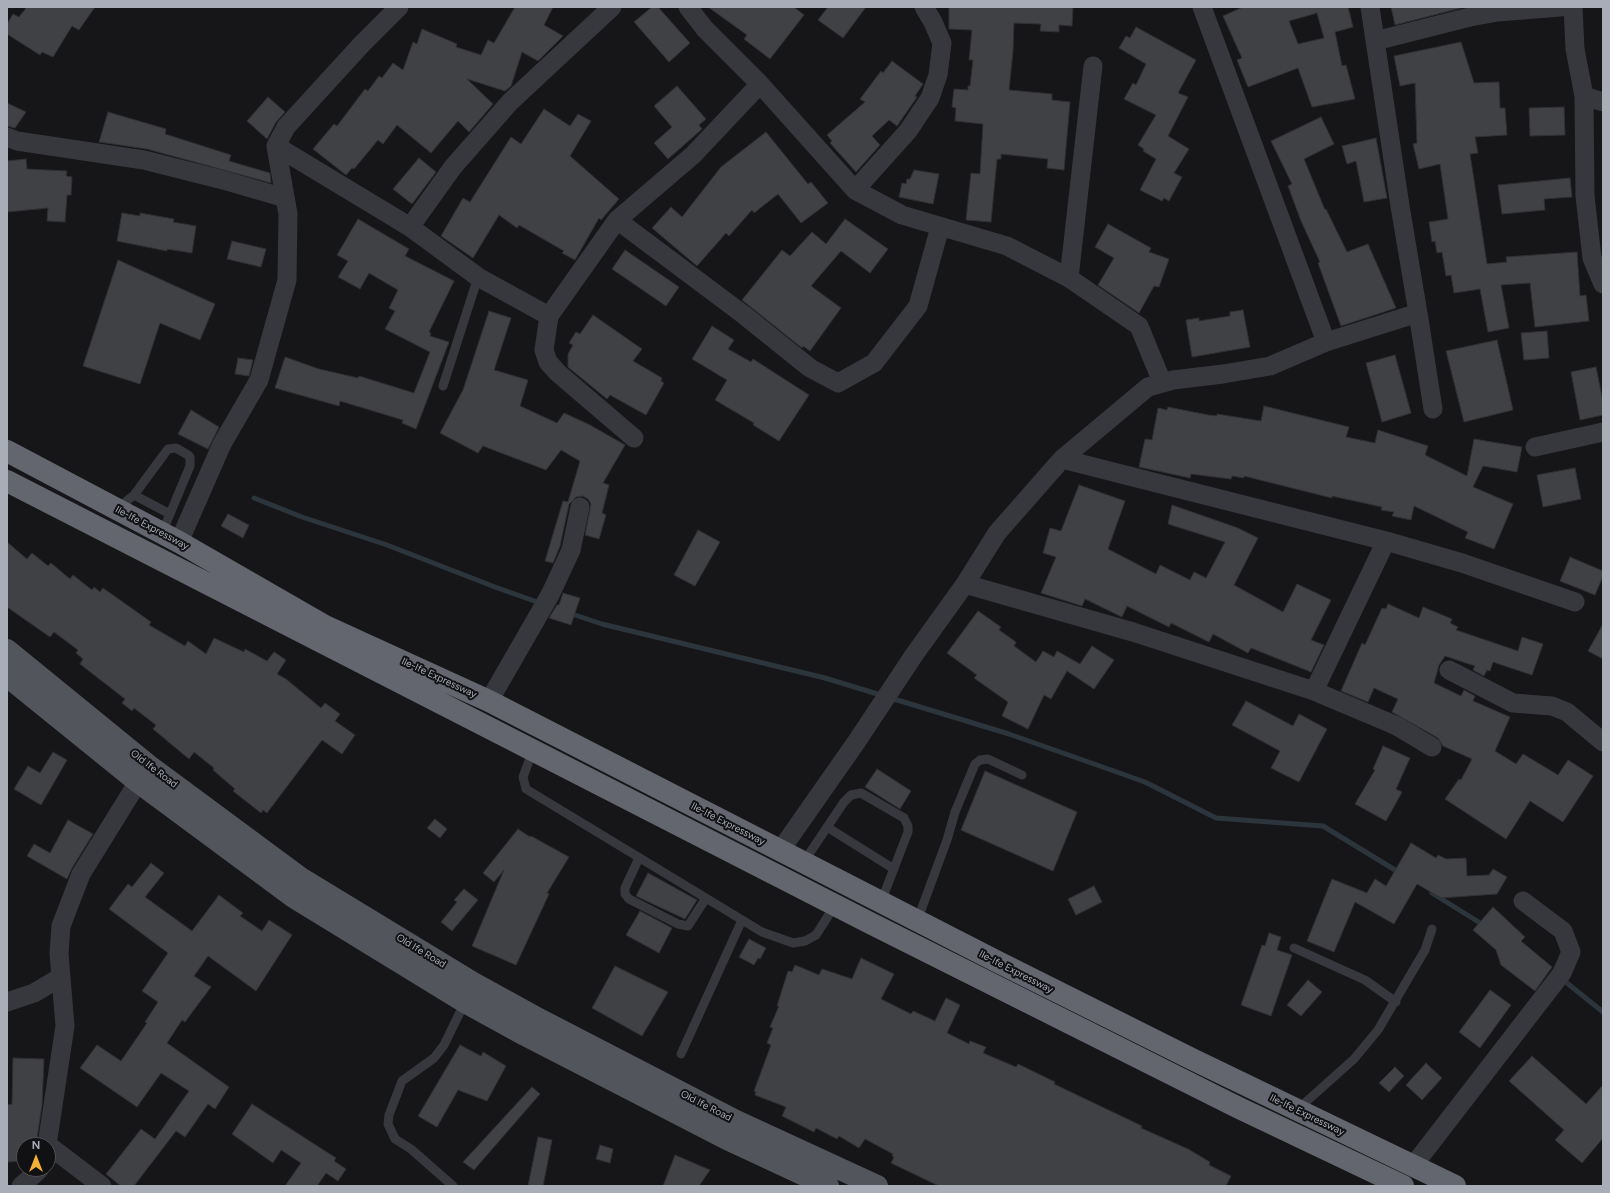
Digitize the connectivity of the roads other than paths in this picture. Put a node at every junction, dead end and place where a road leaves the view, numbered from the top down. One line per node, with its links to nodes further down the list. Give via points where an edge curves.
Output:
1 (399, 7): 16 (street, via 361,44 286,128)
2 (612, 7): 20 (street, via 510,102 453,167)
3 (688, 7): 12 (street)
4 (924, 7): 17 (street, via 942,43 938,75 930,98 908,131)
5 (1202, 7): 27 (street)
6 (1370, 7): 10 (street)
7 (1560, 7): 9 (street)
8 (1573, 7): 13 (street, via 1575,49)
9 (1469, 12): 10 (street)
10 (1375, 41): 25 (street)
11 (1093, 66): 23 (street)
12 (760, 84): 17 (street); 19 (street, via 693,155)
13 (1584, 96): 14 (street); 24 (street, via 1585,196 1592,258)
14 (1603, 102)
15 (7, 137): 18 (street, via 17,142 144,160)
16 (276, 146): 18 (street); 20 (street)
17 (855, 190): 21 (street, via 902,215)
18 (285, 198): 40 (street, via 288,214 287,280 259,380)
19 (617, 220): 21 (street, via 810,368 838,383 874,363 918,306); 26 (street)
20 (410, 227): 22 (street)
21 (940, 227): 23 (street, via 1006,246)
22 (478, 277): 26 (street); 29 (lane)
23 (1069, 278): 28 (street, via 1139,326)
24 (1603, 284)
25 (1418, 313): 27 (street); 30 (street)
26 (549, 316): 32 (street, via 544,350 548,362)
27 (1326, 342): 28 (street, via 1270,366)
28 (1162, 382): 35 (street, via 1148,387)
29 (443, 386)
30 (1432, 409)
31 (1603, 432): 33 (street)
32 (634, 438)
33 (1535, 447)
34 (7, 451): 39 (highway, Ile-Ife Expressway)
35 (1062, 459): 41 (street); 42 (street, via 997,533)
36 (7, 481): 52 (highway, Ile-Ife Expressway)
37 (134, 495): 39 (lane); 40 (lane); 40 (lane, via 168,449 176,448 188,455 191,461)
38 (580, 508): 49 (street, via 571,550 550,595)
39 (117, 509): 40 (highway, Ile-Ife Expressway)
40 (170, 529): 49 (highway, Ile-Ife Expressway, via 324,626)
41 (1386, 541): 43 (street, via 1462,563); 48 (street)
42 (965, 584): 48 (street, via 1133,632); 56 (street)
43 (1575, 602)
44 (7, 650): 47 (main road, Old Ife Road)
45 (1449, 670): 50 (street, via 1513,703 1552,706 1567,712)
46 (7, 676): 47 (main road, Old Ife Road)
47 (39, 689): 54 (main road, Old Ife Road); 74 (main road, Old Ife Road, via 302,878 473,983)
48 (1314, 691): 51 (street, via 1397,726)
49 (489, 701): 56 (highway, Ile-Ife Expressway)
50 (1603, 742)
51 (1432, 747)
52 (533, 750): 57 (lane, via 523,777 526,789); 63 (highway, Ile-Ife Expressway)
53 (1022, 775): 65 (lane, via 988,759 975,764 955,812 948,840)
54 (138, 782): 68 (street, via 81,874 61,926); 70 (main road, Old Ife Road, via 292,896)
55 (827, 827): 58 (lane); 59 (lane); 59 (lane, via 844,802 856,792 904,818 907,821 908,832)
56 (780, 851): 58 (highway, Ile-Ife Expressway)
57 (639, 858): 60 (lane); 60 (lane, via 625,888 625,894 629,899 678,924 688,926)
58 (803, 863): 62 (highway, Ile-Ife Expressway)
59 (894, 869): 62 (lane)
60 (706, 898): 64 (lane)
61 (1523, 901): 77 (street, via 1563,931 1571,952 1562,973)
62 (881, 902): 65 (highway, Ile-Ife Expressway)
63 (835, 905): 64 (lane, via 816,935 798,943 762,932); 84 (highway, Ile-Ife Expressway, via 1237,1107)
64 (742, 920): 72 (lane)
65 (917, 921): 73 (highway, Ile-Ife Expressway)
66 (1432, 929): 71 (lane, via 1425,950)
67 (1294, 948): 71 (lane, via 1364,980)
68 (61, 977): 69 (street, via 34,993); 75 (street, via 65,1026)
69 (7, 1002)
70 (465, 1002): 74 (main road, Old Ife Road, via 525,1035); 79 (lane, via 444,1045 434,1058 402,1081 388,1124 395,1139 411,1149)
71 (1396, 1002): 73 (lane, via 1378,1030 1354,1059)
72 (681, 1054)
73 (1297, 1110): 77 (highway, Ile-Ife Expressway)
74 (731, 1130): 82 (main road, Old Ife Road); 83 (main road, Old Ife Road)
75 (48, 1137)
76 (56, 1152): 81 (street)
77 (1413, 1166): 85 (highway, Ile-Ife Expressway)
78 (36, 1177): 80 (street)
79 (447, 1184)
80 (21, 1186)
81 (102, 1186)
82 (828, 1186)
83 (877, 1186)
84 (1403, 1186)
85 (1455, 1186)

